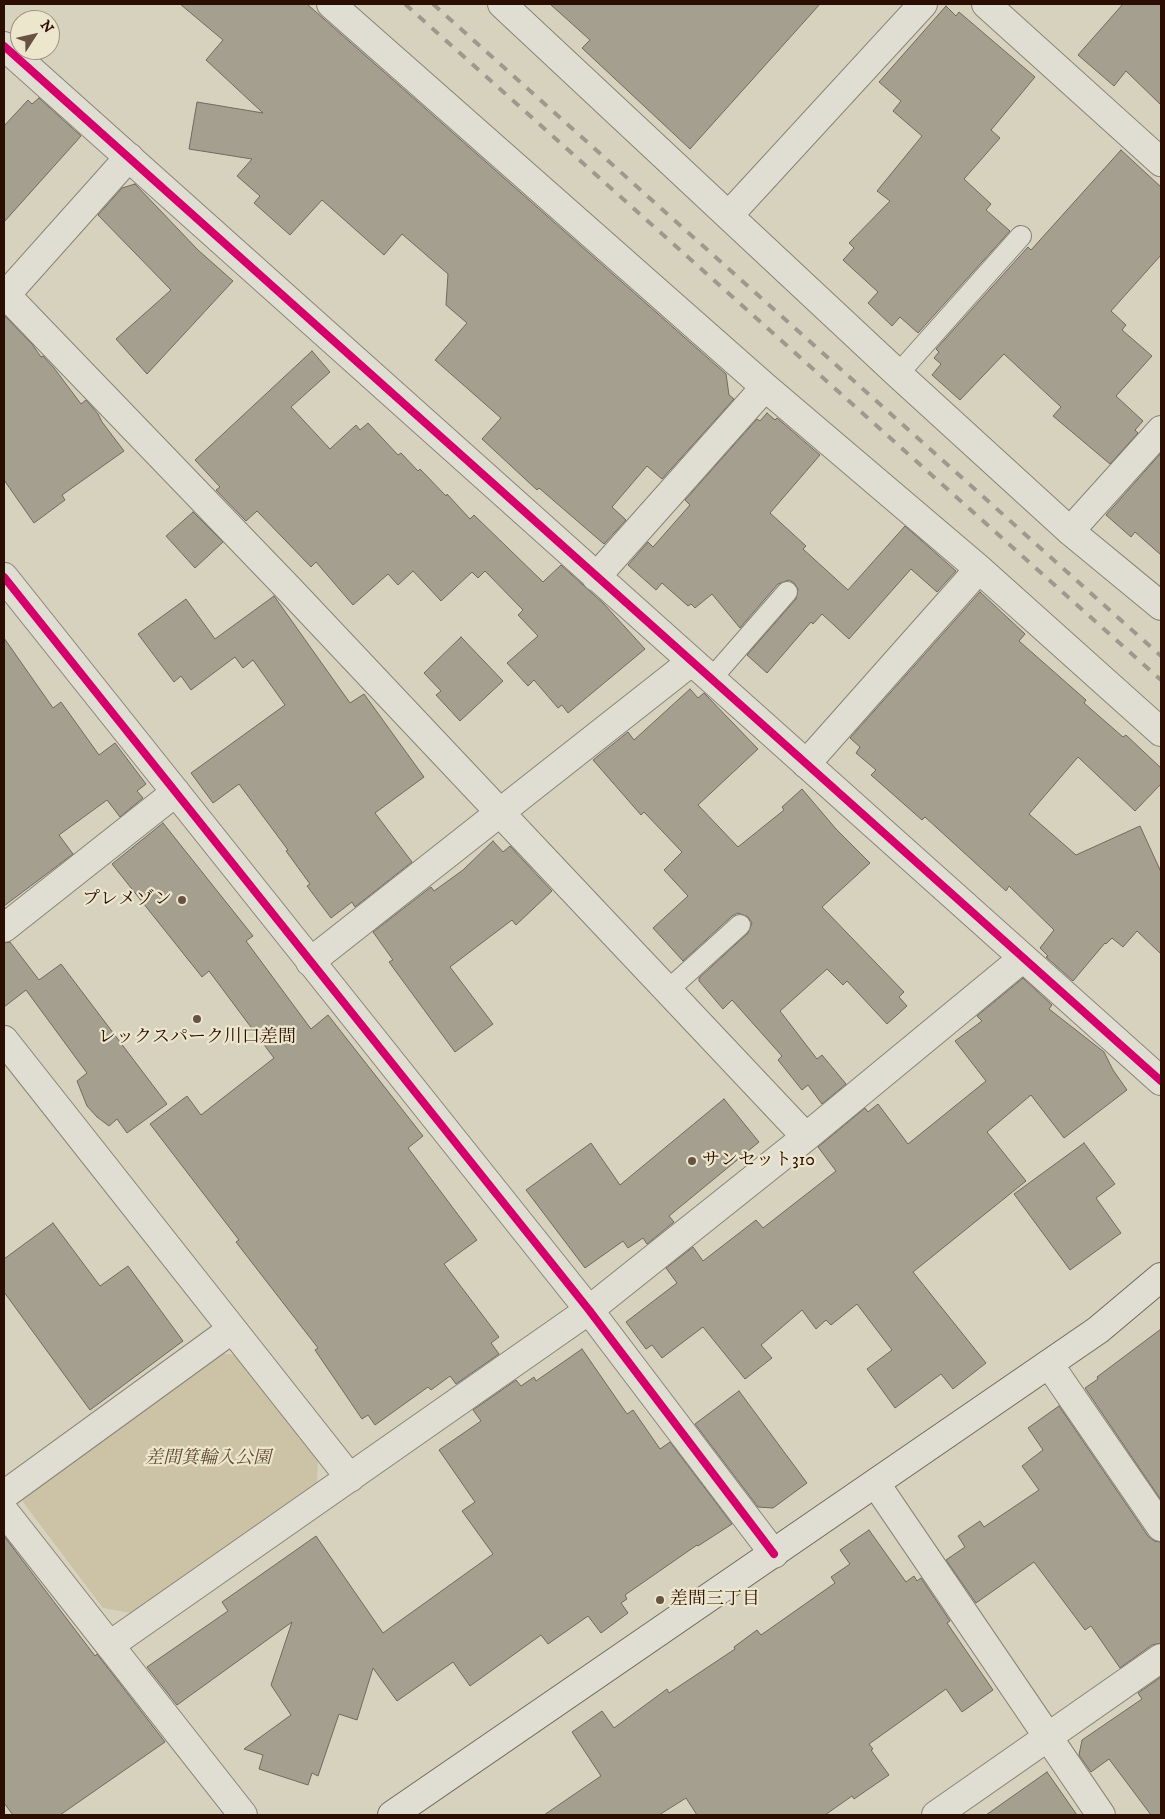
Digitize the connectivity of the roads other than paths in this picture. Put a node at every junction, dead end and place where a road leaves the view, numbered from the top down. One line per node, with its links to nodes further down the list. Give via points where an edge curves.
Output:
1 (331, 4): 12 (street)
2 (502, 4): 8 (street)
3 (923, 4): 8 (street)
4 (986, 4): 7 (street)
5 (4, 46): 6 (street)
6 (129, 158): 10 (street); 17 (street)
7 (1161, 162)
8 (729, 215): 11 (street)
9 (1021, 236): 11 (lane)
10 (5, 296): 24 (street, via 292,591)
11 (898, 374): 14 (street)
12 (765, 386): 15 (street); 17 (street)
13 (1161, 430): 14 (street)
14 (1070, 531): 19 (street)
15 (979, 569): 21 (street); 22 (street)
16 (4, 577): 23 (street)
17 (596, 577): 20 (street)
18 (787, 592): 20 (lane)
19 (1161, 606)
20 (701, 670): 22 (street); 24 (street)
21 (1161, 732)
22 (806, 764): 27 (street)
23 (176, 792): 26 (street); 28 (street)
24 (500, 814): 28 (street); 29 (street)
25 (740, 925): 29 (lane)
26 (4, 928)
27 (1023, 958): 31 (street); 32 (street)
28 (310, 962): 34 (street)
29 (667, 991): 32 (street)
30 (4, 1040): 35 (street)
31 (1161, 1081)
32 (806, 1137): 34 (street)
33 (1161, 1277): 36 (street, via 1098,1330)
34 (589, 1310): 37 (street); 42 (street)
35 (231, 1330): 37 (street); 39 (street)
36 (1049, 1364): 38 (street); 41 (street)
37 (350, 1478): 43 (street)
38 (876, 1484): 42 (street); 45 (street)
39 (4, 1495)
40 (4, 1511): 43 (street)
41 (1161, 1527)
42 (774, 1554): 47 (street)
43 (110, 1645): 46 (street)
44 (1161, 1658): 45 (street)
45 (1048, 1736): 48 (street); 49 (street)
46 (243, 1815)
47 (392, 1815)
48 (936, 1815)
49 (1101, 1815)

